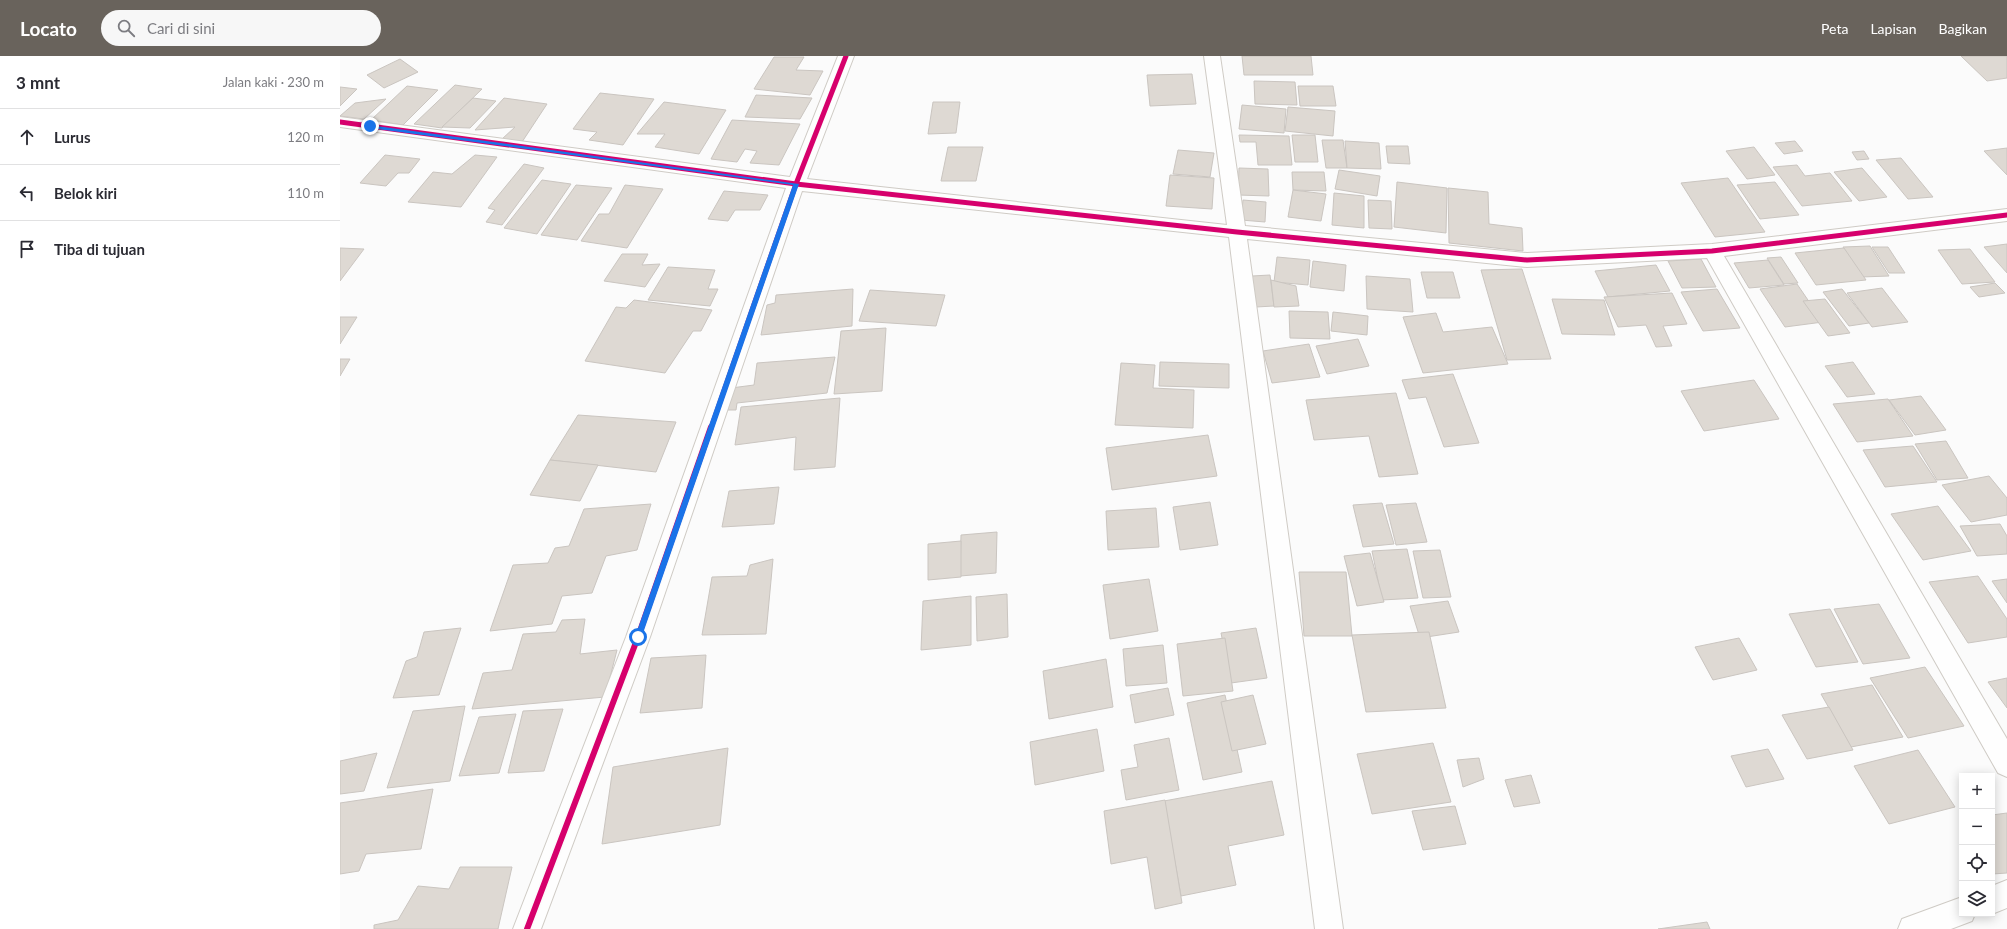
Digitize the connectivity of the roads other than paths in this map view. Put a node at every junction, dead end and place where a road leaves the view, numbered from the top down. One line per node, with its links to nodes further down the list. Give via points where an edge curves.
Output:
1 (846, 56): 4 (street)
2 (1212, 56): 6 (street)
3 (340, 122): 4 (street)
4 (796, 184): 6 (street); 12 (street, via 638,637)
5 (2007, 215): 7 (street)
6 (1237, 232): 7 (street, via 1527,260); 13 (street)
7 (1712, 251): 8 (street)
8 (2007, 764)
9 (2007, 894): 10 (street)
10 (1995, 899)
11 (1959, 911): 14 (street)
12 (528, 929)
13 (1329, 929)
14 (1912, 929)

